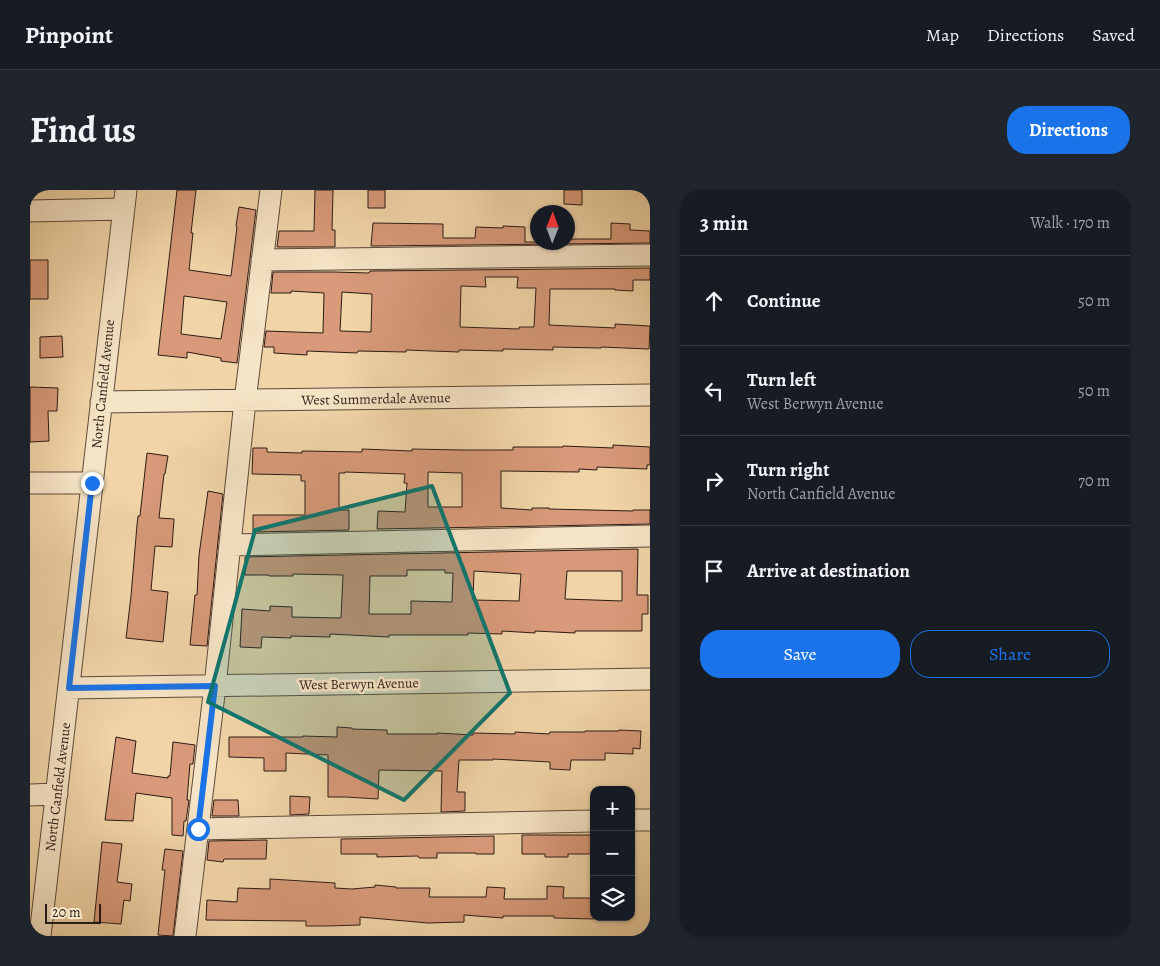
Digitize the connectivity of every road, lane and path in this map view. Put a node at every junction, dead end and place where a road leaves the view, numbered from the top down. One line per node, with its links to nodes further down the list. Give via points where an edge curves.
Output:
1 (270, 190): 5 (street)
2 (124, 200): 3 (street); 8 (street, North Canfield Avenue)
3 (30, 211)
4 (650, 254): 5 (street)
5 (262, 260): 7 (street)
6 (650, 395): 7 (street, West Summerdale Avenue)
7 (245, 401): 8 (street, West Summerdale Avenue); 12 (street)
8 (101, 402): 10 (street, North Canfield Avenue)
9 (30, 483): 10 (street)
10 (92, 483): 15 (street, North Canfield Avenue)
11 (650, 536): 12 (street)
12 (230, 545): 14 (street)
13 (650, 679): 14 (street, West Berwyn Avenue)
14 (215, 686): 15 (street, West Berwyn Avenue); 21 (street)
15 (69, 688): 17 (street, North Canfield Avenue)
16 (30, 794): 17 (street)
17 (57, 794): 22 (street, North Canfield Avenue)
18 (635, 820): 19 (street)
19 (650, 820)
20 (590, 821): 21 (street)
21 (198, 829): 23 (street)
22 (40, 936)
23 (185, 936)

